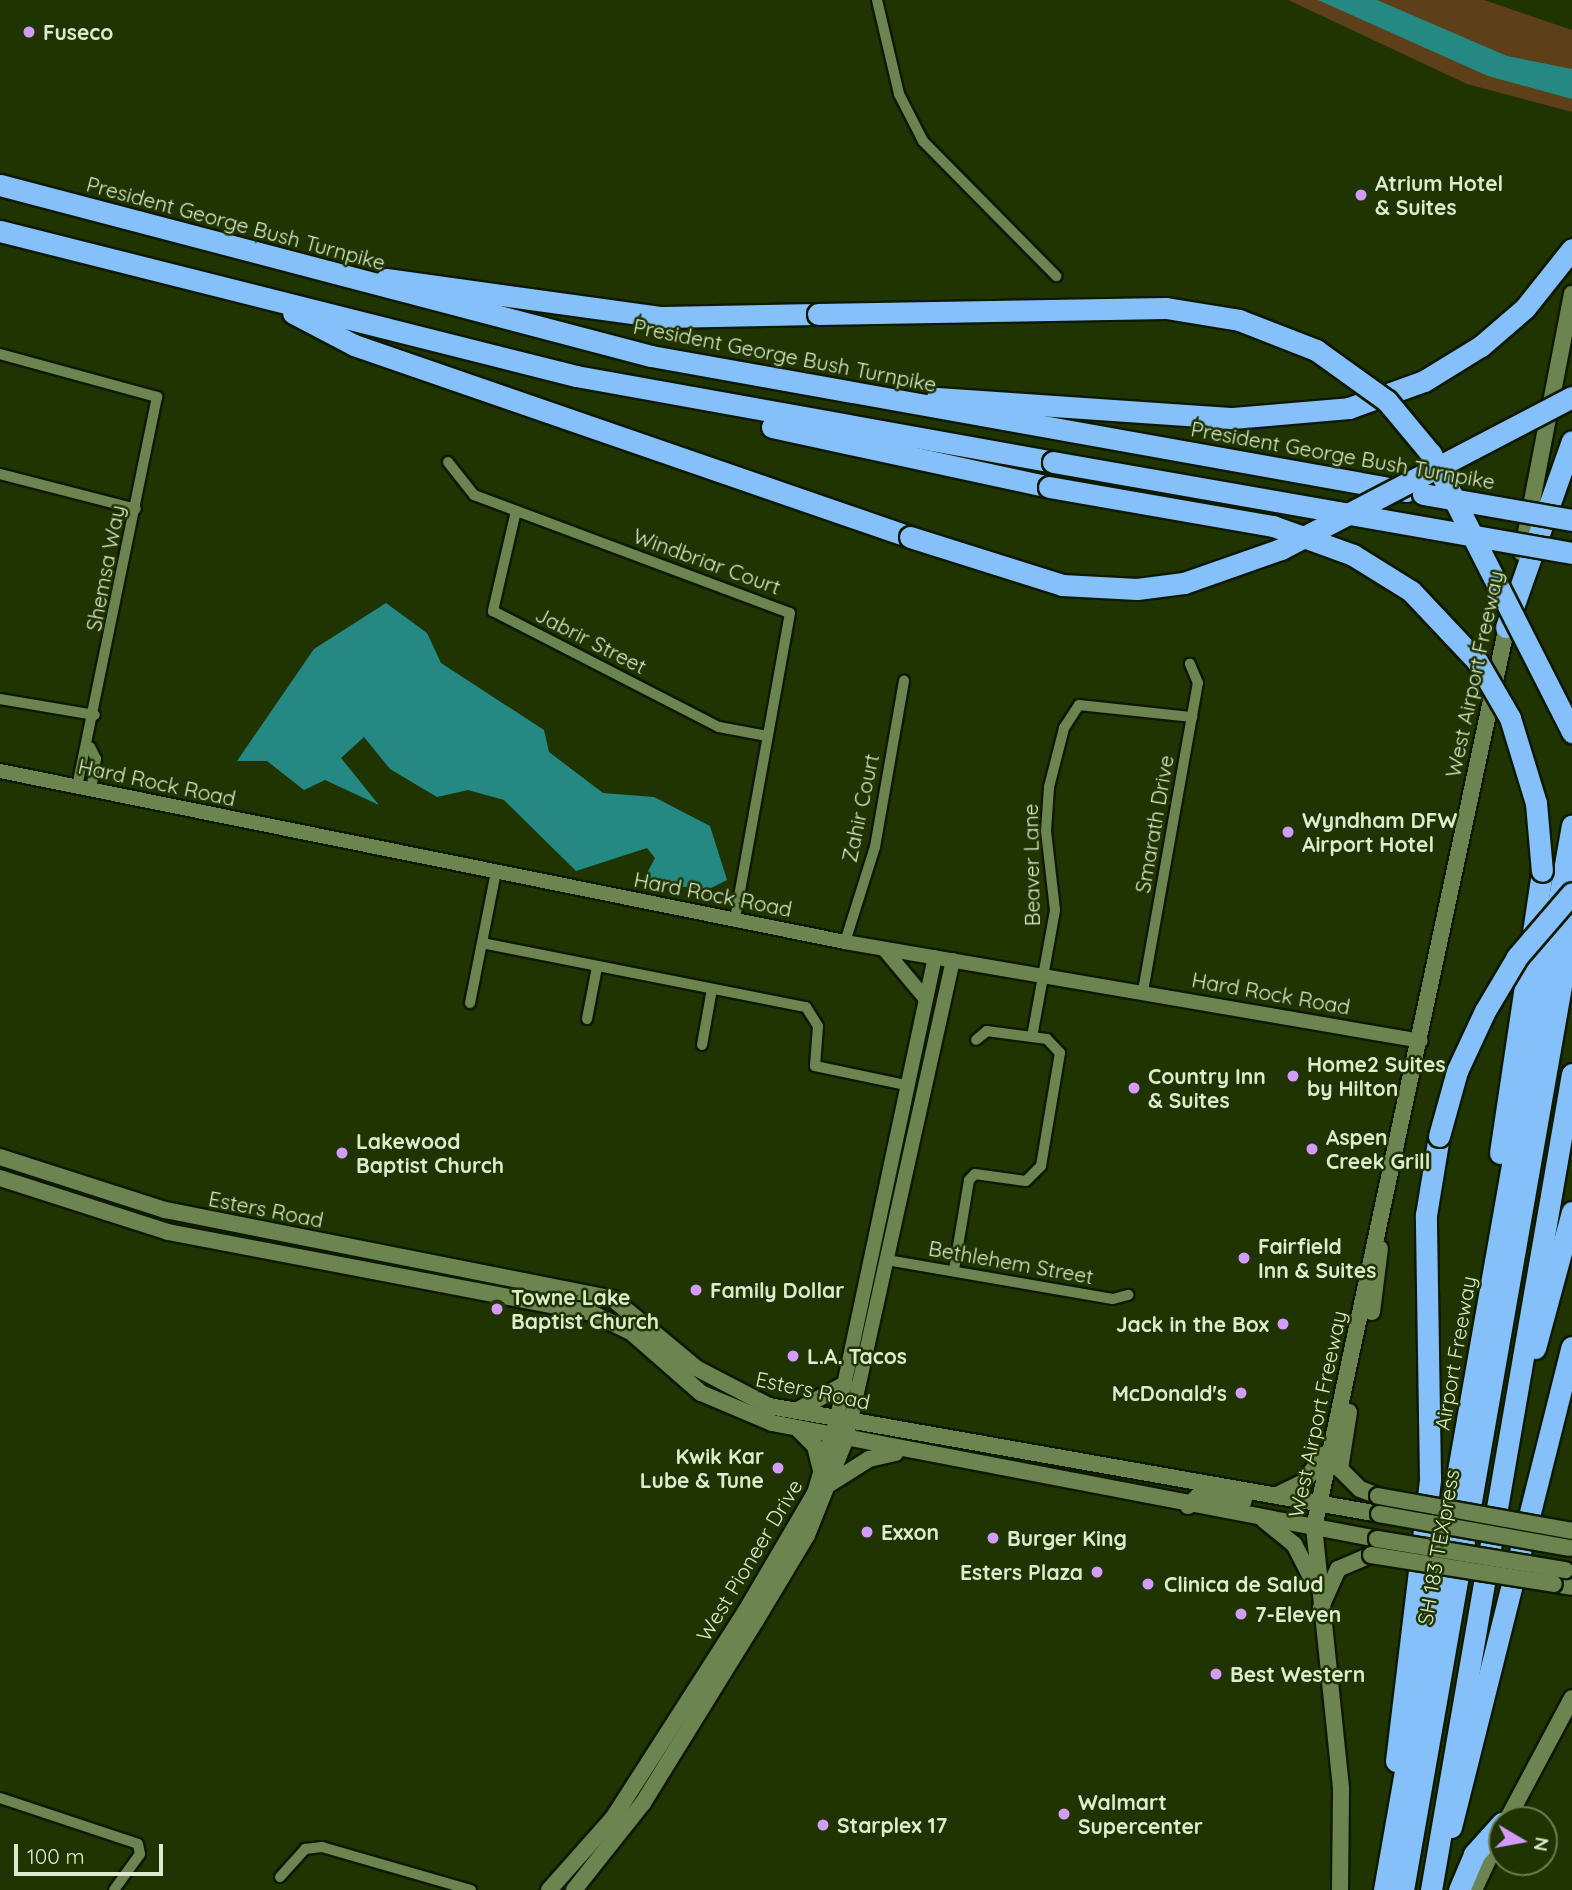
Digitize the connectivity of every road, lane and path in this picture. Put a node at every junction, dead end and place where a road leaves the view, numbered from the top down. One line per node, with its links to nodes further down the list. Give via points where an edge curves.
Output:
1 (877, 0): 9 (street, via 900,94 923,141)
2 (0, 171): 4 (highway)
3 (0, 185): 4 (highway, President George Bush Turnpike)
4 (55, 200): 10 (highway, President George Bush Turnpike)
5 (0, 230): 7 (highway)
6 (0, 241): 7 (highway)
7 (47, 243): 12 (highway)
8 (1572, 248): 15 (highway, via 1525,308 1481,346 1377,400 1265,418)
9 (1056, 275)
10 (338, 276): 15 (highway, President George Bush Turnpike, via 638,353); 30 (highway, bridge, via 441,283 661,317 1166,308 1239,320 1316,350 1387,401 1431,454)
11 (1572, 294): 24 (main road, West Airport Freeway)
12 (256, 296): 14 (highway); 16 (highway, bridge, via 354,345 1062,585 1126,589 1184,583 1281,549)
13 (0, 354): 20 (street, Shemsa Way, via 157,397)
14 (677, 396): 23 (highway, bridge); 72 (highway, bridge, via 768,426 1049,487 1273,526 1353,555 1411,591 1477,661 1510,718 1536,803 1542,871 1480,1277)
15 (869, 396): 22 (highway, President George Bush Turnpike, bridge)
16 (1572, 397)
17 (1572, 441): 24 (highway)
18 (448, 462): 21 (street, Windbriar Court, via 474,495)
19 (0, 474): 20 (street)
20 (136, 509): 28 (street, Shemsa Way)
21 (516, 510): 31 (street, Jabrir Street, via 493,611 719,727); 31 (street, Windbriar Court, via 790,613)
22 (1572, 520)
23 (1572, 553)
24 (1506, 627): 54 (main road, West Airport Freeway)
25 (1190, 664): 29 (street, Smarath Drive, via 1198,683)
26 (904, 680): 39 (street, Zahir Court, via 875,847)
27 (0, 699): 28 (street)
28 (95, 715): 33 (street, Shemsa Way)
29 (1192, 717): 45 (street, Beaver Lane, via 1079,705 1064,728 1049,787 1055,910); 48 (street, Smarath Drive)
30 (1572, 732)
31 (767, 736): 37 (street, Windbriar Court)
32 (0, 771): 33 (street, Hard Rock Road)
33 (84, 788): 35 (street, Hard Rock Road)
34 (1572, 825): 72 (highway, Airport Freeway)
35 (496, 872): 37 (street, Hard Rock Road); 40 (street)
36 (1572, 893): 101 (highway, bridge, via 1517,957 1485,1011 1439,1136 1426,1214 1430,1479 1397,1732)
37 (735, 920): 39 (street, Hard Rock Road)
38 (1572, 923): 112 (highway, SH 183 TEXpress)
39 (845, 942): 41 (street, Hard Rock Road)
40 (482, 943): 44 (street); 50 (street)
41 (884, 949): 42 (street, Hard Rock Road); 49 (street)
42 (935, 957): 43 (street, Hard Rock Road); 49 (street, West Pioneer Drive)
43 (953, 960): 45 (street, Hard Rock Road); 60 (street, West Pioneer Drive)
44 (597, 967): 47 (street); 51 (street)
45 (1044, 975): 48 (street, Hard Rock Road); 52 (street)
46 (1572, 985): 113 (highway, SH 183 TEXpress)
47 (712, 989): 55 (street); 57 (street, via 806,1007 818,1026 815,1066)
48 (1143, 991): 54 (street, Hard Rock Road)
49 (925, 999): 57 (street, West Pioneer Drive)
50 (470, 1003)
51 (587, 1019)
52 (1032, 1037): 53 (street, via 987,1031); 66 (street, via 1052,1041 1060,1053 1041,1166 1026,1181 975,1174 970,1180)
53 (976, 1040)
54 (1420, 1041): 62 (main road, West Airport Freeway)
55 (702, 1045)
56 (1572, 1074): 74 (highway)
57 (905, 1085): 60 (street, via 913,1091 902,1164); 63 (street, West Pioneer Drive)
58 (0, 1157): 65 (main road, Esters Road, via 164,1210)
59 (0, 1178): 65 (main road, Esters Road, via 168,1232)
60 (905, 1180): 64 (street, West Pioneer Drive)
61 (1572, 1212): 74 (highway)
62 (1378, 1231): 78 (main road, West Airport Freeway); 91 (main road, bridge, via 1381,1270 1340,1469 1360,1489 1378,1496)
63 (875, 1234): 69 (street); 73 (street, West Pioneer Drive)
64 (887, 1261): 66 (street, Bethlehem Street); 69 (street, West Pioneer Drive)
65 (394, 1264): 67 (main road, Esters Road); 70 (main road, Esters Road)
66 (954, 1270): 68 (street, Bethlehem Street, via 1114,1299)
67 (550, 1285): 70 (main road); 75 (main road, Esters Road, via 612,1299 724,1388)
68 (1128, 1295)
69 (878, 1301): 76 (street, West Pioneer Drive)
70 (548, 1302): 77 (main road, Esters Road, via 631,1332 701,1393 733,1411)
71 (1572, 1347): 103 (highway, via 1461,1799)
72 (1479, 1361): 101 (highway, Airport Freeway)
73 (845, 1384): 75 (main road); 76 (street, West Pioneer Drive)
74 (1515, 1400): 103 (highway)
75 (796, 1411): 76 (main road, Esters Road)
76 (844, 1419): 79 (main road, West Pioneer Drive); 81 (main road, Esters Road)
77 (797, 1429): 79 (main road, Esters Road); 83 (main road, via 815,1446)
78 (1333, 1436): 86 (main road, via 1311,1476); 87 (main road, West Airport Freeway)
79 (840, 1439): 80 (main road, Esters Road); 83 (main road, West Pioneer Drive)
80 (899, 1452): 83 (main road, via 869,1459); 84 (main road, Esters Road)
81 (1051, 1457): 82 (main road, Esters Road); 84 (main road)
82 (1115, 1468): 84 (main road, via 1066,1470); 85 (main road, Esters Road)
83 (827, 1479): 108 (main road, West Pioneer Drive, via 625,1800); 109 (main road, West Pioneer Drive, via 807,1535 643,1803)
84 (1047, 1479): 88 (main road, Esters Road)
85 (1192, 1481): 86 (main road, Esters Road); 88 (main road)
86 (1271, 1495): 87 (main road, Esters Road); 88 (main road, via 1254,1502 1198,1496)
87 (1319, 1503): 90 (main road, West Airport Freeway); 92 (main road, Esters Road, bridge)
88 (1188, 1506): 89 (main road, Esters Road)
89 (1262, 1518): 90 (main road, Esters Road); 94 (main road, via 1294,1544)
90 (1314, 1528): 93 (main road, Esters Road, bridge); 94 (main road, West Airport Freeway)
91 (1572, 1531)
92 (1570, 1548)
93 (1569, 1571)
94 (1315, 1585): 96 (main road, West Airport Freeway)
95 (1572, 1587): 96 (main road, bridge, via 1371,1555 1338,1569)
96 (1318, 1615): 110 (main road, West Airport Freeway, via 1341,1788)
97 (1572, 1698): 99 (main road)
98 (0, 1798): 106 (street, via 129,1839 140,1854)
99 (1514, 1806)
100 (1488, 1840): 115 (highway, via 1474,1854)
101 (1393, 1841): 111 (highway, Airport Freeway)
102 (1488, 1859): 116 (main road)
103 (1435, 1867): 114 (highway)
104 (280, 1877): 105 (street, via 305,1849 322,1847)
105 (431, 1885): 107 (street)
106 (114, 1890)
107 (471, 1890)
108 (549, 1890)
109 (574, 1890)
110 (1340, 1890)
111 (1384, 1890)
112 (1403, 1890)
113 (1412, 1890)
114 (1431, 1890)
115 (1459, 1890)
116 (1474, 1890)

